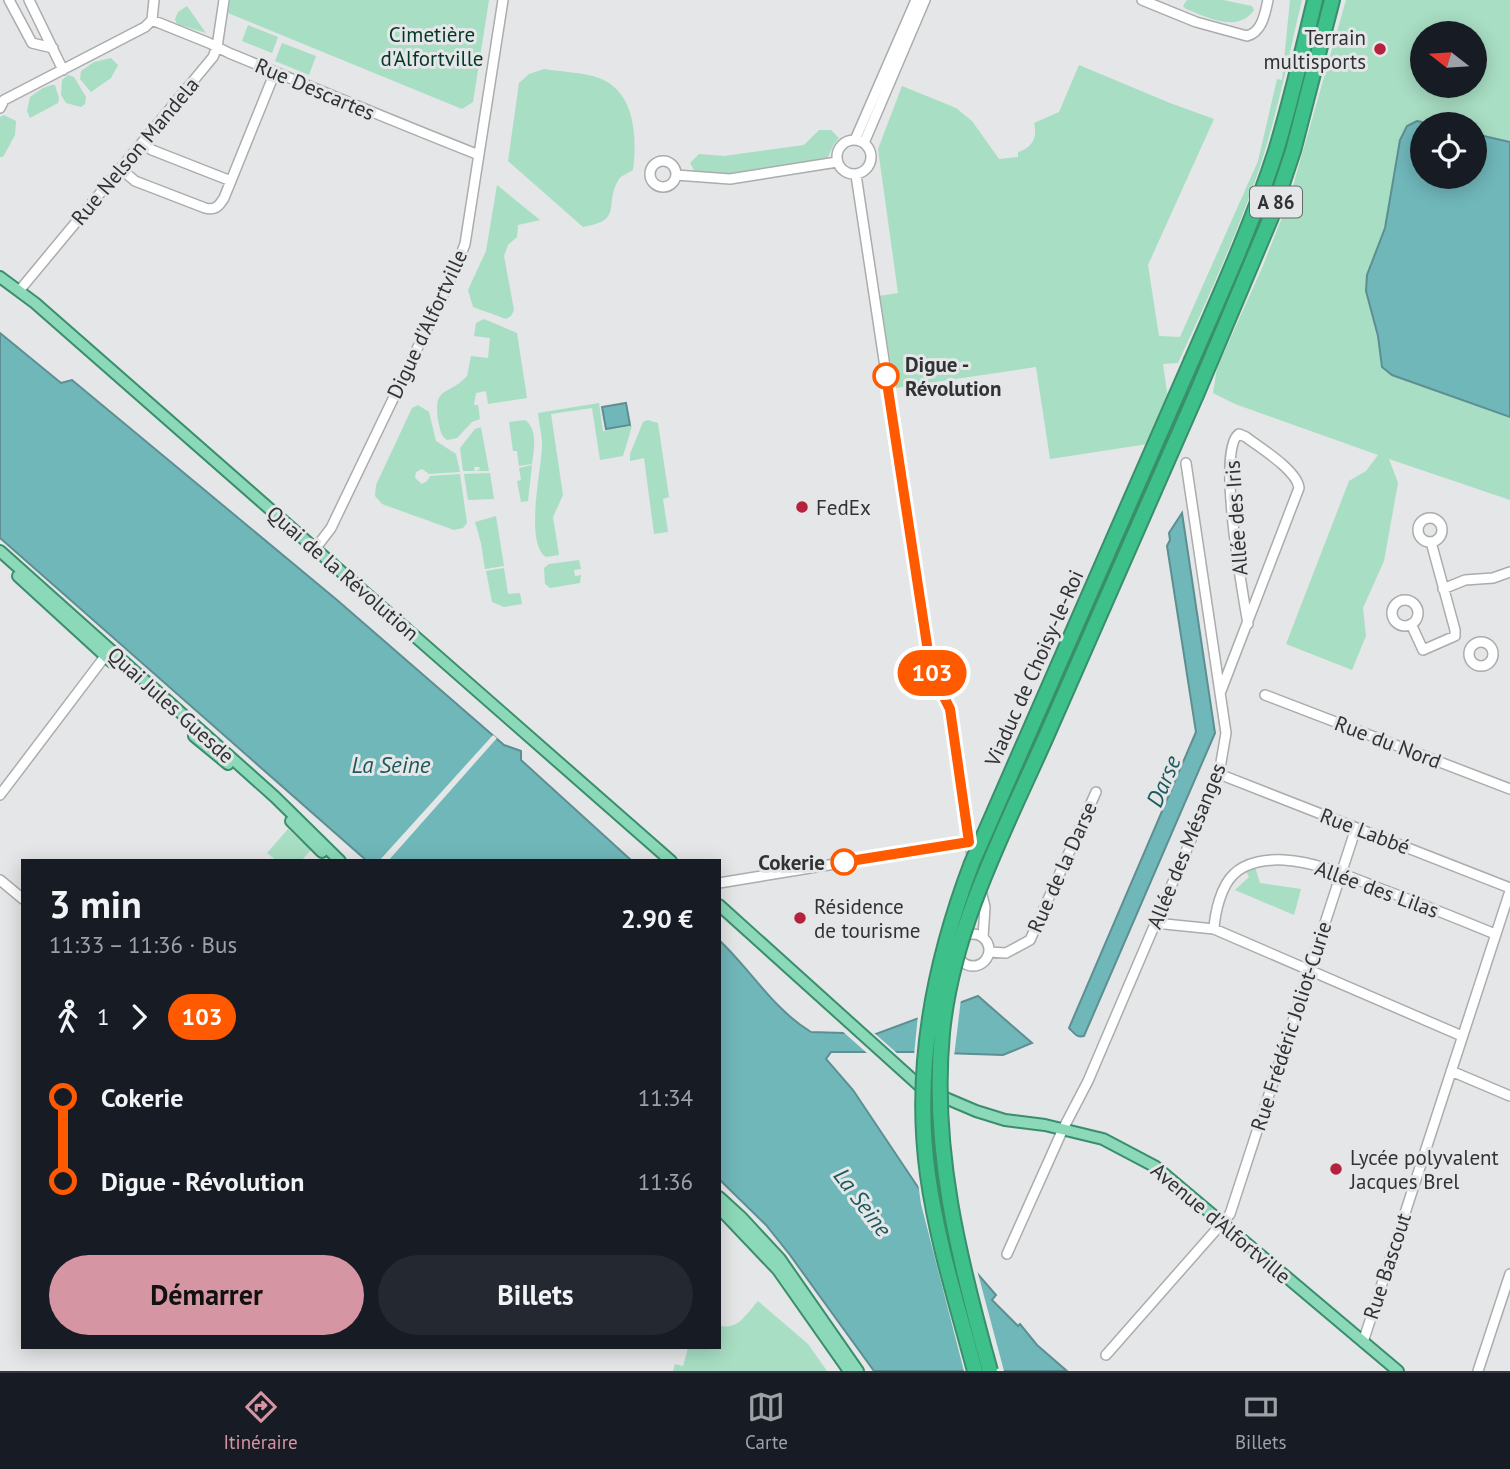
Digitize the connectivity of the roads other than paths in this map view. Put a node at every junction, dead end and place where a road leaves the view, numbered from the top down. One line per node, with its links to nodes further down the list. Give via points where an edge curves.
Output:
1 (9, 0): 14 (street, via 32,43)
2 (29, 0): 14 (street)
3 (154, 0): 12 (street)
4 (224, 0): 13 (street, Rue Nelson Mandela)
5 (503, 0): 20 (street, Digue d'Alfortville)
6 (916, 0): 18 (street)
7 (925, 0): 18 (street)
8 (1142, 0): 9 (street, via 1242,36 1256,32)
9 (1268, 0)
10 (1315, 0): 77 (highway, Viaduc de Choisy-le-Roi / A 86, bridge, via 1292,96 1241,248 972,863 937,973 924,1075 928,1173)
11 (1332, 0): 78 (highway, Viaduc de Choisy-le-Roi / A 86, bridge, via 1272,217 985,876 955,965 939,1076 940,1123 951,1220)
12 (152, 20): 13 (street, Rue Descartes); 15 (street)
13 (217, 47): 16 (street, Rue Descartes); 19 (street, Rue Nelson Mandela)
14 (53, 48): 15 (street)
15 (63, 70): 17 (street, via 5,100)
16 (275, 72): 20 (street, Rue Descartes); 25 (street)
17 (0, 108)
18 (860, 142): 21 (street, via 842,144); 24 (street, via 870,152 870,164)
19 (142, 143): 22 (street, Rue Nelson Mandela); 25 (street)
20 (479, 155): 31 (street, Digue d'Alfortville, via 465,244 454,271 331,528)
21 (837, 162): 23 (street, via 730,179); 24 (street, via 846,173)
22 (121, 169): 25 (street, via 135,181 207,209 221,203); 28 (street, Rue Nelson Mandela)
23 (676, 175)
24 (856, 175): 48 (street, via 931,671 950,709)
25 (231, 181)
26 (0, 270): 28 (main road, Quai de la Révolution)
27 (0, 277): 28 (main road, Quai de la Révolution)
28 (16, 288): 31 (main road, Quai de la Révolution)
29 (1186, 463): 41 (street, Allée des Mésanges)
30 (1431, 542): 35 (street)
31 (315, 549): 51 (main road, Quai de la Révolution)
32 (0, 551): 40 (main road, Quai Jules Guesde)
33 (0, 561): 40 (main road, Quai Jules Guesde)
34 (1510, 572): 35 (street)
35 (1443, 589): 38 (street)
36 (1248, 624): 36 (street, Allée des Iris, via 1299,488 1292,473 1238,434 1231,447 1231,502); 41 (street, Allée des Iris)
37 (1411, 624): 38 (street, via 1423,650)
38 (1455, 636): 39 (street)
39 (1472, 646)
40 (107, 653): 46 (street); 49 (main road, Quai Jules Guesde); 50 (main road, Quai Jules Guesde, via 275,797)
41 (1220, 693): 43 (street, Allée des Mésanges, via 1226,733)
42 (1265, 695): 44 (street, Rue du Nord)
43 (1219, 774): 47 (street, Rue Labbé); 58 (street, Allée des Mésanges)
44 (1510, 789)
45 (1096, 792): 62 (street, Rue de la Darse, via 1030,940 1006,953)
46 (0, 795)
47 (1356, 828): 52 (street, Rue Frédéric Joliot-Curie); 55 (street, Rue Labbé)
48 (969, 842): 54 (street); 61 (street, via 985,907)
49 (330, 859)
50 (338, 859)
51 (669, 859)
52 (1341, 873): 59 (street, Allée des Lilas, via 1283,860 1249,865 1233,875 1224,890); 60 (street, Allée des Lilas); 63 (street, Rue Frédéric Joliot-Curie)
53 (0, 880): 56 (street)
54 (721, 883)
55 (1510, 890): 60 (street, Rue Bascout)
56 (21, 897)
57 (721, 907): 67 (main road, Avenue d'Alfortville, via 922,1088 1005,1120)
58 (1155, 923): 59 (street); 67 (street, Allée des Mésanges)
59 (1214, 929): 63 (street)
60 (1495, 934): 64 (street, Rue Bascout)
61 (983, 937): 62 (street); 62 (street, via 972,934 963,938 958,955 975,966 984,962)
62 (989, 952)
63 (1310, 971): 64 (street); 70 (street, Rue Frédéric Joliot-Curie, via 1230,1214)
64 (1462, 1036): 65 (street, Rue Bascout)
65 (1451, 1071): 66 (street); 73 (street, Rue Bascout)
66 (1510, 1096)
67 (1063, 1129): 70 (main road, Avenue d'Alfortville, via 1103,1139 1156,1167); 71 (street, Allée des Mésanges)
68 (721, 1200): 76 (main road, via 780,1259)
69 (721, 1210): 75 (main road, via 778,1270)
70 (1223, 1223): 73 (main road, Avenue d'Alfortville); 74 (street, Rue Frédéric Joliot-Curie)
71 (1007, 1254)
72 (1510, 1274): 80 (street)
73 (1363, 1342): 79 (main road, Avenue d'Alfortville)
74 (1107, 1355)
75 (849, 1371)
76 (858, 1371)
77 (975, 1371)
78 (990, 1371)
79 (1398, 1371)
80 (1478, 1371)

